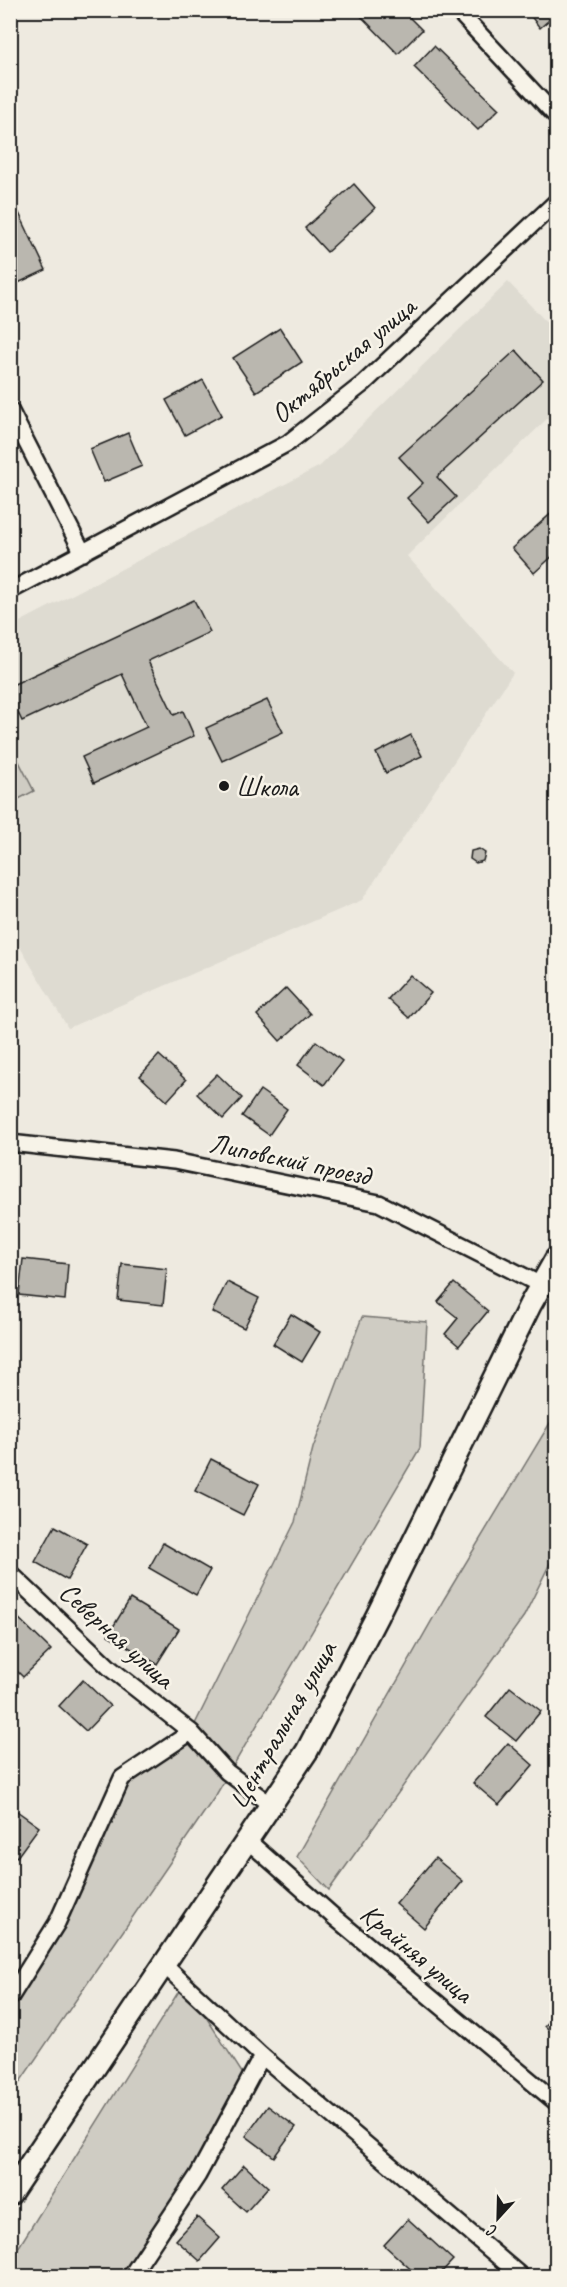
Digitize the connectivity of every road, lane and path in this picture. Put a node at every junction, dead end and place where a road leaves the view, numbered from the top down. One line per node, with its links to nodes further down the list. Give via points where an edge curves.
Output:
1 (457, 10): 2 (street)
2 (556, 116)
3 (556, 202): 5 (street, Октябрьская улица, via 364,383 288,443)
4 (10, 410): 5 (street)
5 (83, 553): 6 (street, Октябрьская улица)
6 (10, 591)
7 (10, 1143): 9 (street, Липовский проезд, via 174,1161 379,1203)
8 (556, 1259): 9 (main road, Центральная улица)
9 (541, 1286): 12 (main road, Центральная улица, via 338,1693 307,1751)
10 (10, 1573): 11 (street, Северная улица, via 111,1669)
11 (191, 1732): 12 (street, Северная улица, via 226,1772); 15 (street, via 122,1778 57,1923)
12 (270, 1805): 13 (main road, Центральная улица)
13 (247, 1840): 14 (main road, Центральная улица); 17 (street, Крайняя улица)
14 (164, 1965): 16 (street); 18 (main road, Центральная улица)
15 (10, 1998)
16 (262, 2056): 19 (street, via 198,2175); 20 (street)
17 (556, 2102)
18 (10, 2194)
19 (131, 2277)
20 (521, 2277)

